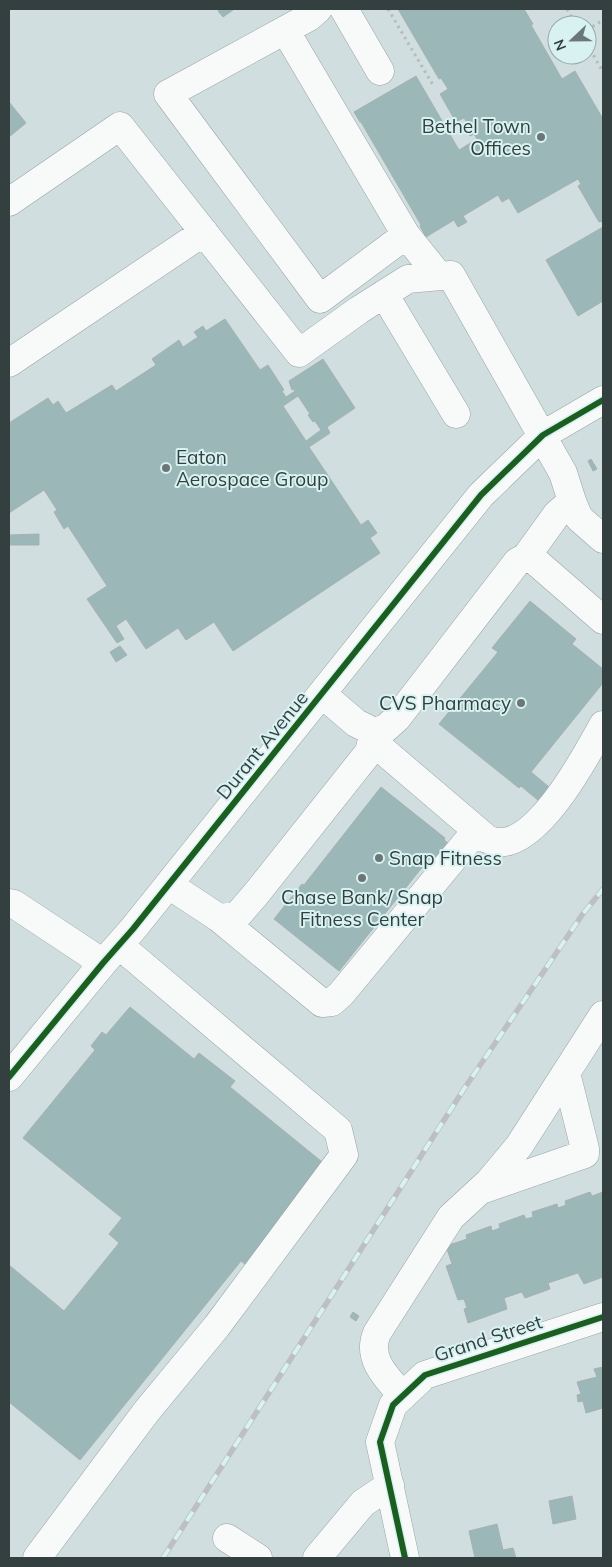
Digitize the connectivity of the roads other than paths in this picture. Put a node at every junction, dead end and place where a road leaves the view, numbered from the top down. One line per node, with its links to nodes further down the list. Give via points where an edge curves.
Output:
1 (344, 9): 3 (street)
2 (304, 16): 6 (street); 6 (street, via 168,94 320,299)
3 (380, 71)
4 (9, 202): 5 (street, via 120,126)
5 (204, 232): 8 (street, via 299,353); 9 (street)
6 (406, 235): 7 (street)
7 (439, 276): 8 (street, via 408,278); 12 (street, via 452,275)
8 (384, 294): 11 (street)
9 (9, 363)
10 (603, 400): 12 (street, Durant Avenue)
11 (456, 414)
12 (542, 435): 13 (street, via 563,473); 17 (street, Durant Avenue, via 481,495)
13 (572, 501): 14 (street, via 579,518); 15 (street, via 557,514)
14 (603, 540)
15 (526, 557): 16 (street, via 535,561); 19 (street, via 517,562 397,718)
16 (603, 620)
17 (322, 694): 19 (street); 21 (street, Durant Avenue)
18 (603, 725): 20 (street, via 582,763 548,811 528,831 509,841 496,842)
19 (373, 736): 20 (street); 23 (street, via 369,752 256,894 237,916)
20 (476, 831): 23 (street, via 332,1002 322,1003)
21 (169, 885): 23 (street); 24 (street, Durant Avenue)
22 (9, 903): 24 (street)
23 (219, 918)
24 (111, 954): 28 (street, Durant Avenue); 34 (street, via 338,1130 344,1155 217,1326 146,1412)
25 (603, 1015): 27 (street)
26 (603, 1051): 27 (street)
27 (571, 1065): 29 (street, via 519,1146); 29 (street, via 584,1154)
28 (9, 1077)
29 (479, 1191): 31 (street, via 451,1217 375,1339 378,1366)
30 (603, 1317): 31 (street, Grand Street, via 424,1375)
31 (398, 1400): 32 (street, via 380,1442)
32 (390, 1485): 36 (street, via 364,1503); 37 (street)
33 (227, 1538): 35 (street)
34 (37, 1558)
35 (258, 1558)
36 (317, 1558)
37 (405, 1558)

